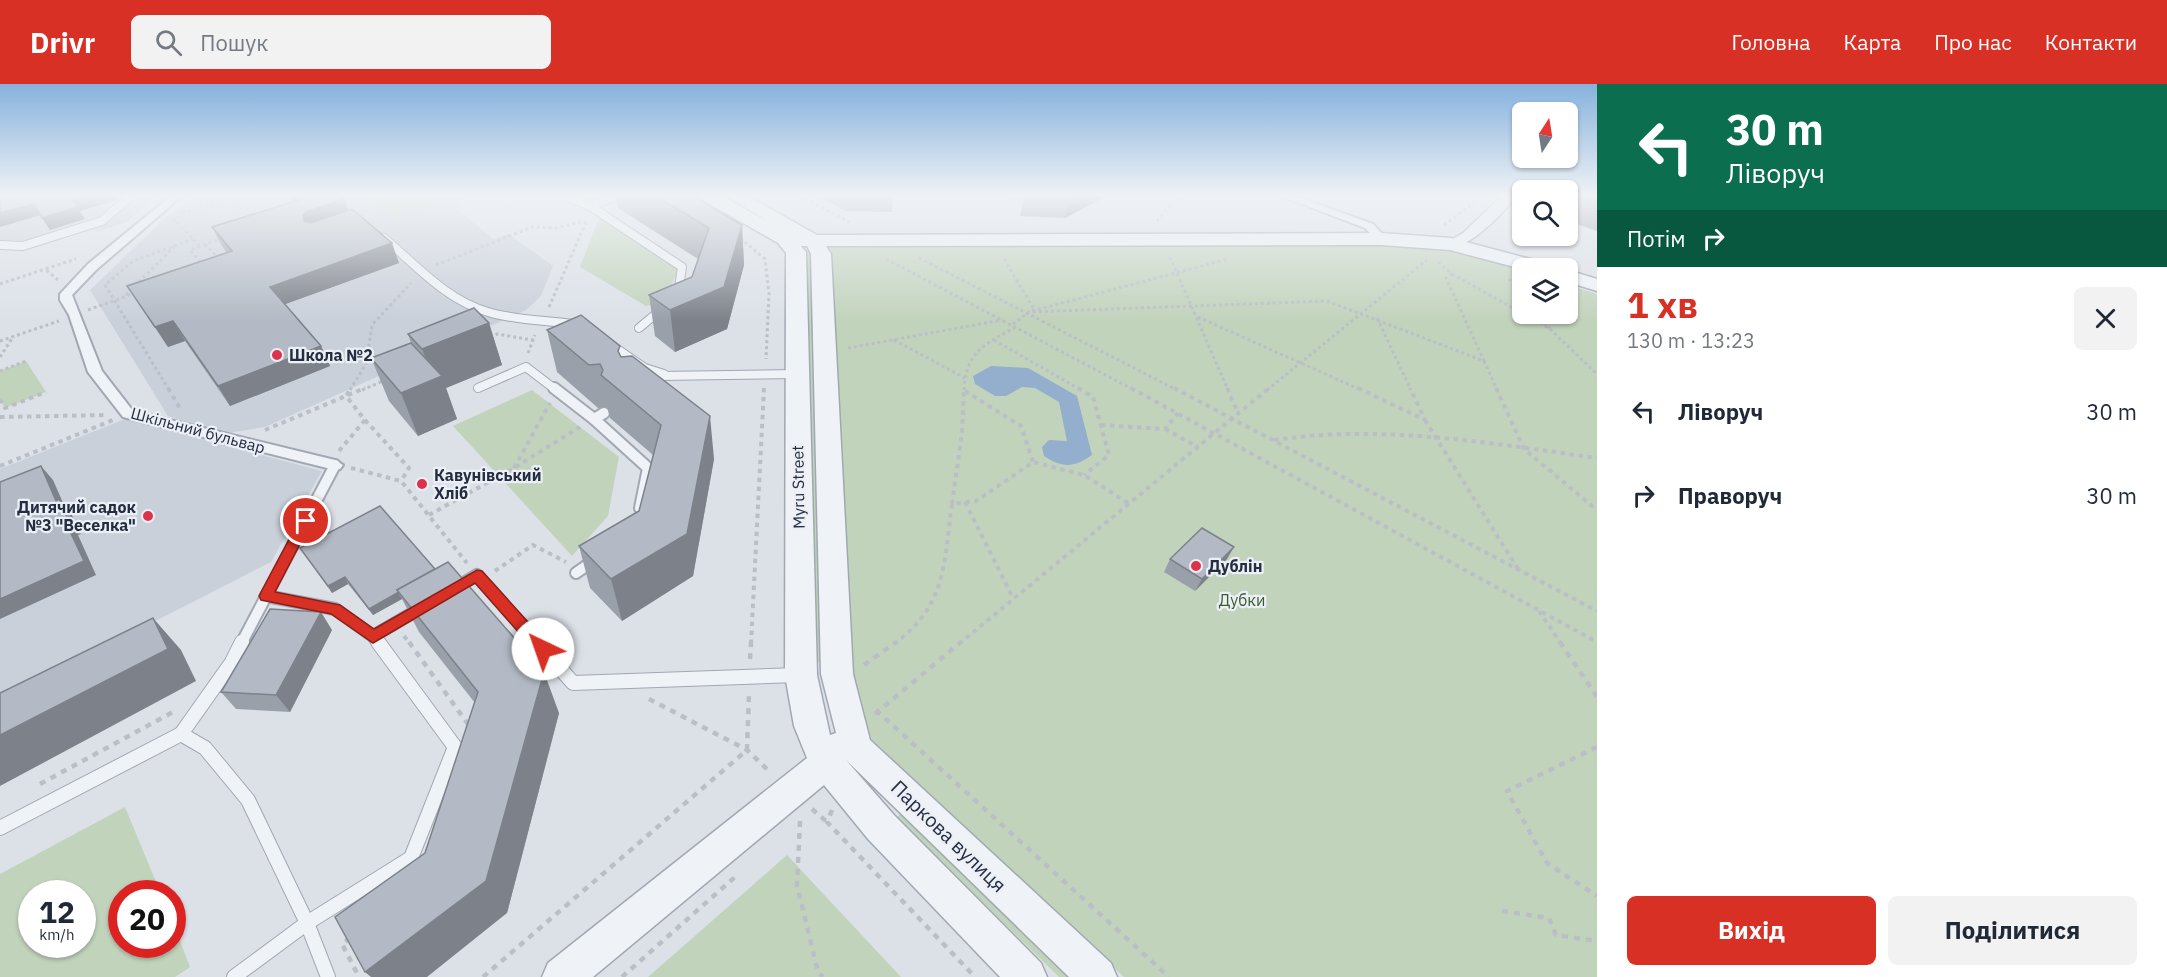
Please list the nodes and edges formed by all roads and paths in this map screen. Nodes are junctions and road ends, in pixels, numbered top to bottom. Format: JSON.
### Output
{"nodes":[{"id":1,"x":49,"y":238,"type":"edge"},
{"id":2,"x":134,"y":238,"type":"edge"},
{"id":3,"x":225,"y":238,"type":"edge"},
{"id":4,"x":383,"y":238,"type":"edge"},
{"id":5,"x":505,"y":238,"type":"edge"},
{"id":6,"x":579,"y":238,"type":"edge"},
{"id":7,"x":637,"y":238,"type":"edge"},
{"id":8,"x":740,"y":238,"type":"edge"},
{"id":9,"x":809,"y":238,"type":"edge"},
{"id":10,"x":1464,"y":238,"type":"edge"},
{"id":11,"x":193,"y":239,"type":"joint"},
{"id":12,"x":784,"y":239,"type":"joint"},
{"id":13,"x":1381,"y":239,"type":"joint"},
{"id":14,"x":813,"y":240,"type":"junction"},
{"id":15,"x":176,"y":244,"type":"junction"},
{"id":16,"x":206,"y":244,"type":"junction"},
{"id":17,"x":1451,"y":244,"type":"junction"},
{"id":18,"x":0,"y":245,"type":"edge"},
{"id":19,"x":200,"y":246,"type":"junction"},
{"id":20,"x":888,"y":251,"type":"junction"},
{"id":21,"x":1432,"y":255,"type":"dead end"},
{"id":22,"x":1171,"y":258,"type":"dead end"},
{"id":23,"x":1229,"y":258,"type":"dead end"},
{"id":24,"x":1004,"y":259,"type":"dead end"},
{"id":25,"x":1512,"y":260,"type":"edge"},
{"id":26,"x":1426,"y":261,"type":"dead end"},
{"id":27,"x":224,"y":264,"type":"edge"},
{"id":28,"x":45,"y":269,"type":"dead end"},
{"id":29,"x":207,"y":270,"type":"edge"},
{"id":30,"x":423,"y":270,"type":"junction"},
{"id":31,"x":1177,"y":273,"type":"junction"},
{"id":32,"x":1452,"y":274,"type":"junction"},
{"id":33,"x":1578,"y":279,"type":"edge"},
{"id":34,"x":0,"y":284,"type":"edge"},
{"id":35,"x":1597,"y":285,"type":"edge"},
{"id":36,"x":146,"y":290,"type":"edge"},
{"id":37,"x":125,"y":296,"type":"junction"},
{"id":38,"x":114,"y":300,"type":"junction"},
{"id":39,"x":1192,"y":307,"type":"junction"},
{"id":40,"x":1512,"y":307,"type":"edge"},
{"id":41,"x":1035,"y":310,"type":"junction"},
{"id":42,"x":1029,"y":312,"type":"junction"},
{"id":43,"x":1362,"y":313,"type":"junction"},
{"id":44,"x":75,"y":315,"type":"junction"},
{"id":45,"x":1198,"y":317,"type":"junction"},
{"id":46,"x":544,"y":318,"type":"junction"},
{"id":47,"x":1377,"y":318,"type":"junction"},
{"id":48,"x":1002,"y":320,"type":"junction"},
{"id":49,"x":1542,"y":324,"type":"edge"},
{"id":50,"x":1546,"y":324,"type":"edge"},
{"id":51,"x":1014,"y":325,"type":"junction"},
{"id":52,"x":639,"y":328,"type":"dead end"},
{"id":53,"x":1550,"y":329,"type":"junction"},
{"id":54,"x":591,"y":331,"type":"edge"},
{"id":55,"x":14,"y":337,"type":"junction"},
{"id":56,"x":600,"y":337,"type":"edge"},
{"id":57,"x":486,"y":338,"type":"edge"},
{"id":58,"x":533,"y":340,"type":"junction"},
{"id":59,"x":893,"y":340,"type":"junction"},
{"id":60,"x":994,"y":340,"type":"junction"},
{"id":61,"x":0,"y":341,"type":"edge"},
{"id":62,"x":766,"y":349,"type":"junction"},
{"id":63,"x":825,"y":349,"type":"junction"},
{"id":64,"x":0,"y":357,"type":"edge"},
{"id":65,"x":527,"y":358,"type":"dead end"},
{"id":66,"x":26,"y":361,"type":"dead end"},
{"id":67,"x":1484,"y":361,"type":"junction"},
{"id":68,"x":797,"y":362,"type":"junction"},
{"id":69,"x":1302,"y":362,"type":"junction"},
{"id":70,"x":0,"y":371,"type":"edge"},
{"id":71,"x":664,"y":374,"type":"junction"},
{"id":72,"x":765,"y":374,"type":"junction"},
{"id":73,"x":1597,"y":374,"type":"edge"},
{"id":74,"x":389,"y":378,"type":"edge"},
{"id":75,"x":965,"y":378,"type":"junction"},
{"id":76,"x":648,"y":383,"type":"edge"},
{"id":77,"x":478,"y":388,"type":"dead end"},
{"id":78,"x":557,"y":391,"type":"junction"},
{"id":79,"x":964,"y":391,"type":"junction"},
{"id":80,"x":46,"y":392,"type":"dead end"},
{"id":81,"x":346,"y":396,"type":"junction"},
{"id":82,"x":0,"y":399,"type":"edge"},
{"id":83,"x":604,"y":413,"type":"edge"},
{"id":84,"x":1178,"y":413,"type":"junction"},
{"id":85,"x":1238,"y":413,"type":"junction"},
{"id":86,"x":128,"y":414,"type":"junction"},
{"id":87,"x":0,"y":417,"type":"edge"},
{"id":88,"x":1232,"y":418,"type":"junction"},
{"id":89,"x":594,"y":419,"type":"junction"},
{"id":90,"x":365,"y":420,"type":"junction"},
{"id":91,"x":1425,"y":420,"type":"junction"},
{"id":92,"x":1101,"y":425,"type":"junction"},
{"id":93,"x":187,"y":428,"type":"junction"},
{"id":94,"x":1165,"y":429,"type":"junction"},
{"id":95,"x":1215,"y":433,"type":"junction"},
{"id":96,"x":1434,"y":437,"type":"junction"},
{"id":97,"x":1274,"y":440,"type":"junction"},
{"id":98,"x":240,"y":441,"type":"junction"},
{"id":99,"x":1198,"y":447,"type":"junction"},
{"id":100,"x":1524,"y":449,"type":"junction"},
{"id":101,"x":1597,"y":458,"type":"edge"},
{"id":102,"x":1033,"y":462,"type":"junction"},
{"id":103,"x":332,"y":464,"type":"junction"},
{"id":104,"x":0,"y":466,"type":"edge"},
{"id":105,"x":514,"y":468,"type":"junction"},
{"id":106,"x":1084,"y":475,"type":"junction"},
{"id":107,"x":401,"y":480,"type":"junction"},
{"id":108,"x":965,"y":502,"type":"junction"},
{"id":109,"x":1128,"y":503,"type":"junction"},
{"id":110,"x":952,"y":504,"type":"junction"},
{"id":111,"x":1597,"y":510,"type":"edge"},
{"id":112,"x":429,"y":515,"type":"junction"},
{"id":113,"x":638,"y":521,"type":"edge"},
{"id":114,"x":609,"y":551,"type":"edge"},
{"id":115,"x":510,"y":561,"type":"dead end"},
{"id":116,"x":1519,"y":570,"type":"junction"},
{"id":117,"x":579,"y":571,"type":"joint"},
{"id":118,"x":477,"y":575,"type":"junction"},
{"id":119,"x":266,"y":596,"type":"junction"},
{"id":120,"x":1013,"y":598,"type":"junction"},
{"id":121,"x":1538,"y":610,"type":"junction"},
{"id":122,"x":1597,"y":611,"type":"edge"},
{"id":123,"x":373,"y":636,"type":"junction"},
{"id":124,"x":1597,"y":642,"type":"edge"},
{"id":125,"x":849,"y":671,"type":"junction"},
{"id":126,"x":801,"y":675,"type":"junction"},
{"id":127,"x":749,"y":677,"type":"junction"},
{"id":128,"x":640,"y":694,"type":"dead end"},
{"id":129,"x":1596,"y":695,"type":"edge"},
{"id":130,"x":175,"y":711,"type":"dead end"},
{"id":131,"x":867,"y":715,"type":"junction"},
{"id":132,"x":181,"y":734,"type":"junction"},
{"id":133,"x":1597,"y":747,"type":"edge"},
{"id":134,"x":747,"y":750,"type":"junction"},
{"id":135,"x":826,"y":763,"type":"junction"},
{"id":136,"x":31,"y":788,"type":"dead end"},
{"id":137,"x":801,"y":807,"type":"junction"},
{"id":138,"x":827,"y":822,"type":"dead end"},
{"id":139,"x":0,"y":828,"type":"edge"},
{"id":140,"x":791,"y":828,"type":"dead end"},
{"id":141,"x":738,"y":875,"type":"dead end"},
{"id":142,"x":1597,"y":896,"type":"edge"},
{"id":143,"x":1502,"y":911,"type":"dead end"},
{"id":144,"x":307,"y":923,"type":"junction"},
{"id":145,"x":1597,"y":941,"type":"edge"},
{"id":146,"x":818,"y":974,"type":"edge"},
{"id":147,"x":234,"y":977,"type":"edge"},
{"id":148,"x":328,"y":977,"type":"edge"},
{"id":149,"x":483,"y":977,"type":"edge"},
{"id":150,"x":562,"y":977,"type":"edge"},
{"id":151,"x":622,"y":977,"type":"edge"},
{"id":152,"x":823,"y":977,"type":"edge"},
{"id":153,"x":1027,"y":977,"type":"edge"},
{"id":154,"x":1097,"y":977,"type":"edge"},
{"id":155,"x":1169,"y":977,"type":"edge"}],
"edges":[{"from":1,"to":18,"type":"lane"},
{"from":2,"to":44,"type":"street","name":"Шкільний бульвар"},
{"from":3,"to":16,"type":"path"},
{"from":4,"to":30,"type":"lane"},
{"from":5,"to":30,"type":"path"},
{"from":6,"to":46,"type":"path"},
{"from":7,"to":52,"type":"lane"},
{"from":8,"to":62,"type":"path"},
{"from":9,"to":14,"type":"street"},
{"from":10,"to":17,"type":"street"},
{"from":11,"to":15,"type":"path"},
{"from":11,"to":19,"type":"path"},
{"from":12,"to":14,"type":"street"},
{"from":12,"to":68,"type":"street","name":"Myru Street"},
{"from":13,"to":17,"type":"street"},
{"from":13,"to":20,"type":"street"},
{"from":14,"to":20,"type":"street"},
{"from":14,"to":63,"type":"street","name":"Myru Street"},
{"from":15,"to":37,"type":"path"},
{"from":15,"to":38,"type":"path"},
{"from":16,"to":19,"type":"path"},
{"from":16,"to":27,"type":"path"},
{"from":17,"to":25,"type":"street"},
{"from":19,"to":29,"type":"path"},
{"from":20,"to":42,"type":"path"},
{"from":20,"to":48,"type":"path"},
{"from":21,"to":32,"type":"path"},
{"from":22,"to":31,"type":"path"},
{"from":23,"to":31,"type":"path"},
{"from":24,"to":41,"type":"path"},
{"from":26,"to":43,"type":"path"},
{"from":28,"to":34,"type":"path"},
{"from":30,"to":46,"type":"lane"},
{"from":30,"to":81,"type":"path"},
{"from":31,"to":39,"type":"path"},
{"from":31,"to":41,"type":"path"},
{"from":32,"to":40,"type":"path"},
{"from":32,"to":67,"type":"path"},
{"from":33,"to":35,"type":"street"},
{"from":36,"to":37,"type":"path"},
{"from":37,"to":38,"type":"path"},
{"from":38,"to":44,"type":"path"},
{"from":38,"to":93,"type":"path"},
{"from":39,"to":42,"type":"path"},
{"from":39,"to":43,"type":"path"},
{"from":39,"to":45,"type":"path"},
{"from":41,"to":42,"type":"path"},
{"from":42,"to":51,"type":"path"},
{"from":42,"to":88,"type":"path"},
{"from":43,"to":47,"type":"path"},
{"from":43,"to":69,"type":"path"},
{"from":44,"to":55,"type":"path"},
{"from":44,"to":86,"type":"street","name":"Шкільний бульвар"},
{"from":45,"to":69,"type":"path"},
{"from":45,"to":85,"type":"path"},
{"from":46,"to":54,"type":"lane"},
{"from":46,"to":58,"type":"path"},
{"from":47,"to":67,"type":"path"},
{"from":47,"to":91,"type":"path"},
{"from":48,"to":51,"type":"path"},
{"from":48,"to":59,"type":"path"},
{"from":49,"to":53,"type":"path"},
{"from":50,"to":53,"type":"path"},
{"from":51,"to":60,"type":"path"},
{"from":51,"to":84,"type":"path"},
{"from":53,"to":73,"type":"path"},
{"from":55,"to":61,"type":"path"},
{"from":55,"to":64,"type":"path"},
{"from":56,"to":71,"type":"lane"},
{"from":57,"to":58,"type":"path"},
{"from":58,"to":65,"type":"path"},
{"from":59,"to":63,"type":"path"},
{"from":59,"to":75,"type":"path"},
{"from":60,"to":75,"type":"path"},
{"from":60,"to":92,"type":"path"},
{"from":62,"to":68,"type":"path"},
{"from":62,"to":72,"type":"path"},
{"from":63,"to":125,"type":"street","name":"Myru Street"},
{"from":66,"to":70,"type":"path"},
{"from":67,"to":100,"type":"path"},
{"from":68,"to":72,"type":"lane"},
{"from":68,"to":126,"type":"street","name":"Myru Street"},
{"from":69,"to":85,"type":"path"},
{"from":69,"to":91,"type":"path"},
{"from":71,"to":72,"type":"lane"},
{"from":71,"to":76,"type":"lane"},
{"from":72,"to":127,"type":"path"},
{"from":74,"to":81,"type":"path"},
{"from":75,"to":79,"type":"path"},
{"from":77,"to":78,"type":"lane"},
{"from":78,"to":89,"type":"lane"},
{"from":78,"to":105,"type":"path"},
{"from":79,"to":102,"type":"path"},
{"from":79,"to":110,"type":"path"},
{"from":80,"to":82,"type":"path"},
{"from":81,"to":90,"type":"path"},
{"from":81,"to":98,"type":"path"},
{"from":83,"to":89,"type":"lane"},
{"from":84,"to":94,"type":"path"},
{"from":84,"to":95,"type":"path"},
{"from":85,"to":88,"type":"path"},
{"from":86,"to":87,"type":"path"},
{"from":86,"to":93,"type":"street","name":"Шкільний бульвар"},
{"from":86,"to":104,"type":"path"},
{"from":88,"to":95,"type":"path"},
{"from":88,"to":97,"type":"path"},
{"from":89,"to":105,"type":"path"},
{"from":89,"to":113,"type":"lane"},
{"from":90,"to":103,"type":"path"},
{"from":90,"to":107,"type":"path"},
{"from":91,"to":96,"type":"path"},
{"from":92,"to":94,"type":"path"},
{"from":92,"to":106,"type":"path"},
{"from":93,"to":98,"type":"street","name":"Шкільний бульвар"},
{"from":94,"to":99,"type":"path"},
{"from":95,"to":99,"type":"path"},
{"from":95,"to":121,"type":"path"},
{"from":96,"to":97,"type":"path"},
{"from":96,"to":100,"type":"path"},
{"from":96,"to":116,"type":"path"},
{"from":97,"to":116,"type":"path"},
{"from":98,"to":103,"type":"street","name":"Шкільний бульвар"},
{"from":99,"to":109,"type":"path"},
{"from":100,"to":101,"type":"path"},
{"from":100,"to":111,"type":"path"},
{"from":102,"to":106,"type":"path"},
{"from":102,"to":108,"type":"path"},
{"from":103,"to":107,"type":"path"},
{"from":103,"to":119,"type":"lane"},
{"from":105,"to":112,"type":"path"},
{"from":106,"to":109,"type":"path"},
{"from":107,"to":112,"type":"path"},
{"from":108,"to":110,"type":"path"},
{"from":108,"to":120,"type":"path"},
{"from":109,"to":120,"type":"path"},
{"from":110,"to":125,"type":"path"},
{"from":112,"to":118,"type":"path"},
{"from":114,"to":117,"type":"lane"},
{"from":115,"to":117,"type":"path"},
{"from":116,"to":122,"type":"path"},
{"from":118,"to":123,"type":"lane"},
{"from":118,"to":127,"type":"lane"},
{"from":119,"to":123,"type":"lane"},
{"from":119,"to":132,"type":"lane"},
{"from":120,"to":131,"type":"path"},
{"from":121,"to":124,"type":"path"},
{"from":121,"to":129,"type":"path"},
{"from":123,"to":144,"type":"lane"},
{"from":125,"to":131,"type":"street","name":"Паркова вулиця"},
{"from":126,"to":127,"type":"lane"},
{"from":126,"to":135,"type":"street","name":"Myru Street"},
{"from":127,"to":134,"type":"path"},
{"from":128,"to":134,"type":"path"},
{"from":130,"to":136,"type":"path"},
{"from":131,"to":135,"type":"street"},
{"from":131,"to":154,"type":"street","name":"Паркова вулиця"},
{"from":131,"to":155,"type":"path"},
{"from":132,"to":139,"type":"lane"},
{"from":132,"to":144,"type":"lane"},
{"from":133,"to":142,"type":"path"},
{"from":134,"to":137,"type":"path"},
{"from":134,"to":149,"type":"path"},
{"from":135,"to":137,"type":"street"},
{"from":135,"to":153,"type":"street"},
{"from":137,"to":138,"type":"path"},
{"from":137,"to":140,"type":"path"},
{"from":137,"to":146,"type":"path"},
{"from":137,"to":150,"type":"street"},
{"from":141,"to":151,"type":"path"},
{"from":143,"to":145,"type":"path"},
{"from":144,"to":147,"type":"lane"},
{"from":144,"to":148,"type":"lane"},
{"from":146,"to":152,"type":"path"}]}
